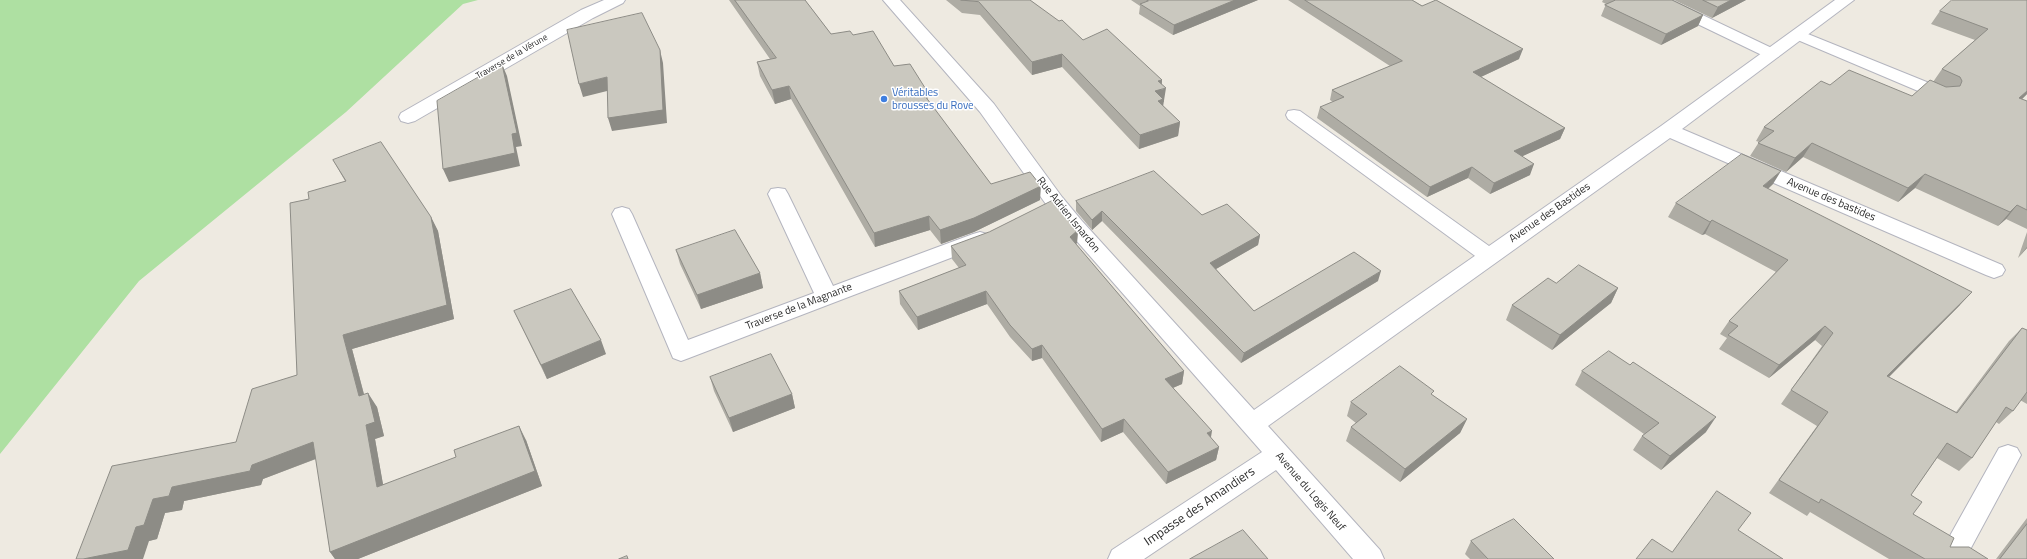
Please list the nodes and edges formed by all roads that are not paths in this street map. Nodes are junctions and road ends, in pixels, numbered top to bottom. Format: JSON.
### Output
{"nodes":[{"id":1,"x":617,"y":0,"type":"edge"},
{"id":2,"x":892,"y":0,"type":"edge"},
{"id":3,"x":1659,"y":0,"type":"edge"},
{"id":4,"x":1846,"y":0,"type":"edge"},
{"id":5,"x":1798,"y":35,"type":"junction"},
{"id":6,"x":1772,"y":54,"type":"junction"},
{"id":7,"x":1943,"y":95,"type":"edge"},
{"id":8,"x":1294,"y":115,"type":"dead end"},
{"id":9,"x":408,"y":117,"type":"dead end"},
{"id":10,"x":1668,"y":130,"type":"junction"},
{"id":11,"x":778,"y":194,"type":"dead end"},
{"id":12,"x":1055,"y":202,"type":"junction"},
{"id":13,"x":1035,"y":212,"type":"edge"},
{"id":14,"x":622,"y":214,"type":"dead end"},
{"id":15,"x":995,"y":231,"type":"edge"},
{"id":16,"x":1489,"y":256,"type":"junction"},
{"id":17,"x":1994,"y":270,"type":"dead end"},
{"id":18,"x":827,"y":297,"type":"junction"},
{"id":19,"x":1252,"y":424,"type":"junction"},
{"id":20,"x":1278,"y":455,"type":"junction"},
{"id":21,"x":2008,"y":455,"type":"dead end"},
{"id":22,"x":1122,"y":559,"type":"edge"},
{"id":23,"x":1370,"y":559,"type":"edge"},
{"id":24,"x":1950,"y":559,"type":"edge"}],
"edges":[{"from":1,"to":9,"type":"street","name":"Traverse de la Vérune"},
{"from":2,"to":12,"type":"street","name":"Rue Adrien Isnardon"},
{"from":3,"to":6,"type":"lane"},
{"from":4,"to":5,"type":"street","name":"Avenue des Bastides"},
{"from":5,"to":6,"type":"street","name":"Avenue des Bastides"},
{"from":5,"to":7,"type":"lane"},
{"from":6,"to":10,"type":"street","name":"Avenue des Bastides"},
{"from":8,"to":16,"type":"lane"},
{"from":10,"to":16,"type":"street","name":"Avenue des Bastides"},
{"from":10,"to":17,"type":"street","name":"Avenue des bastides"},
{"from":11,"to":18,"type":"street","name":"Traverse de la Magnante"},
{"from":12,"to":13,"type":"street"},
{"from":12,"to":19,"type":"street","name":"Rue Adrien Isnardon"},
{"from":14,"to":18,"type":"street","name":"Traverse de la Magnante"},
{"from":15,"to":18,"type":"street","name":"Traverse de la Magnante"},
{"from":16,"to":19,"type":"street","name":"Avenue des Bastides"},
{"from":19,"to":20,"type":"street","name":"Avenue du Logis Neuf"},
{"from":20,"to":22,"type":"street","name":"Impasse des Amandiers"},
{"from":20,"to":23,"type":"street","name":"Avenue du Logis Neuf"},
{"from":21,"to":24,"type":"street"}]}
